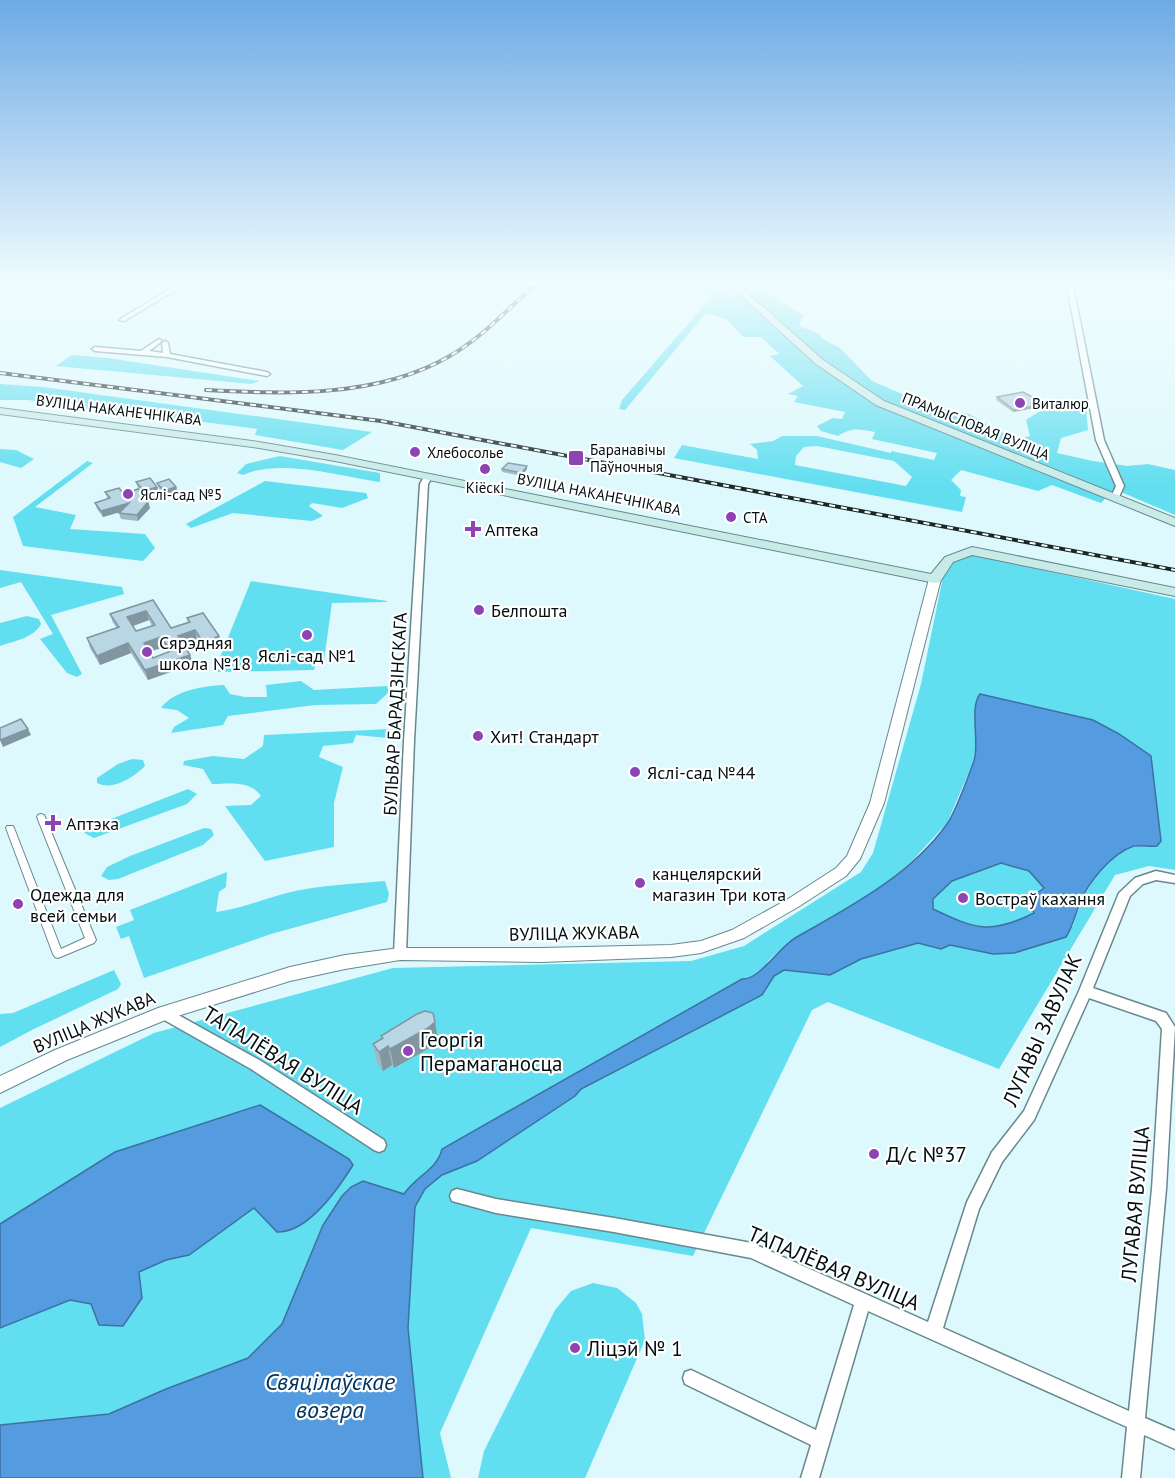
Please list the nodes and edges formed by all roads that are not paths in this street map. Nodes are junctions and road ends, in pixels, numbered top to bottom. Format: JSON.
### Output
{"nodes":[{"id":1,"x":110,"y":350,"type":"edge"},
{"id":2,"x":146,"y":350,"type":"edge"},
{"id":3,"x":165,"y":350,"type":"edge"},
{"id":4,"x":806,"y":350,"type":"edge"},
{"id":5,"x":1082,"y":350,"type":"edge"},
{"id":6,"x":142,"y":352,"type":"junction"},
{"id":7,"x":167,"y":354,"type":"junction"},
{"id":8,"x":267,"y":374,"type":"dead end"},
{"id":9,"x":0,"y":411,"type":"edge"},
{"id":10,"x":428,"y":477,"type":"junction"},
{"id":11,"x":1115,"y":497,"type":"junction"},
{"id":12,"x":1175,"y":522,"type":"edge"},
{"id":13,"x":935,"y":579,"type":"junction"},
{"id":14,"x":1175,"y":592,"type":"edge"},
{"id":15,"x":41,"y":817,"type":"dead end"},
{"id":16,"x":10,"y":828,"type":"dead end"},
{"id":17,"x":1175,"y":879,"type":"edge"},
{"id":18,"x":400,"y":954,"type":"junction"},
{"id":19,"x":1085,"y":991,"type":"junction"},
{"id":20,"x":164,"y":1012,"type":"junction"},
{"id":21,"x":0,"y":1085,"type":"edge"},
{"id":22,"x":379,"y":1145,"type":"dead end"},
{"id":23,"x":457,"y":1196,"type":"dead end"},
{"id":24,"x":863,"y":1302,"type":"junction"},
{"id":25,"x":933,"y":1333,"type":"junction"},
{"id":26,"x":691,"y":1378,"type":"dead end"},
{"id":27,"x":1136,"y":1423,"type":"junction"},
{"id":28,"x":1175,"y":1440,"type":"edge"},
{"id":29,"x":821,"y":1441,"type":"junction"},
{"id":30,"x":810,"y":1478,"type":"edge"},
{"id":31,"x":1131,"y":1478,"type":"edge"}],
"edges":[{"from":1,"to":6,"type":"street"},
{"from":2,"to":6,"type":"street"},
{"from":3,"to":7,"type":"street"},
{"from":4,"to":11,"type":"main road","name":"ПРАМЫСЛОВАЯ ВУЛІЦА"},
{"from":5,"to":11,"type":"street"},
{"from":6,"to":7,"type":"street"},
{"from":7,"to":8,"type":"street"},
{"from":9,"to":10,"type":"main road","name":"ВУЛІЦА НАКАНЕЧНІКАВА"},
{"from":10,"to":13,"type":"main road","name":"ВУЛІЦА НАКАНЕЧНІКАВА"},
{"from":10,"to":18,"type":"street","name":"БУЛЬВАР БАРАДЗІНСКАГА"},
{"from":11,"to":12,"type":"main road","name":"ПРАМЫСЛОВАЯ ВУЛІЦА"},
{"from":13,"to":14,"type":"main road"},
{"from":13,"to":18,"type":"street","name":"ВУЛІЦА ЖУКАВА"},
{"from":15,"to":16,"type":"street"},
{"from":17,"to":19,"type":"street","name":"ЛУГАВЫ ЗАВУЛАК"},
{"from":18,"to":20,"type":"street","name":"ВУЛІЦА ЖУКАВА"},
{"from":19,"to":25,"type":"street","name":"ЛУГАВЫ ЗАВУЛАК"},
{"from":19,"to":27,"type":"street","name":"ЛУГАВАЯ ВУЛІЦА"},
{"from":20,"to":21,"type":"street","name":"ВУЛІЦА ЖУКАВА"},
{"from":20,"to":22,"type":"street","name":"ТАПАЛЁВАЯ ВУЛІЦА"},
{"from":23,"to":24,"type":"street","name":"ТАПАЛЁВАЯ ВУЛІЦА"},
{"from":24,"to":25,"type":"street","name":"ТАПАЛЁВАЯ ВУЛІЦА"},
{"from":24,"to":29,"type":"street"},
{"from":25,"to":27,"type":"street","name":"ТАПАЛЁВАЯ ВУЛІЦА"},
{"from":26,"to":29,"type":"street"},
{"from":27,"to":28,"type":"street","name":"ТАПАЛЁВАЯ ВУЛІЦА"},
{"from":27,"to":31,"type":"street","name":"ЛУГАВАЯ ВУЛІЦА"},
{"from":29,"to":30,"type":"street"}]}
